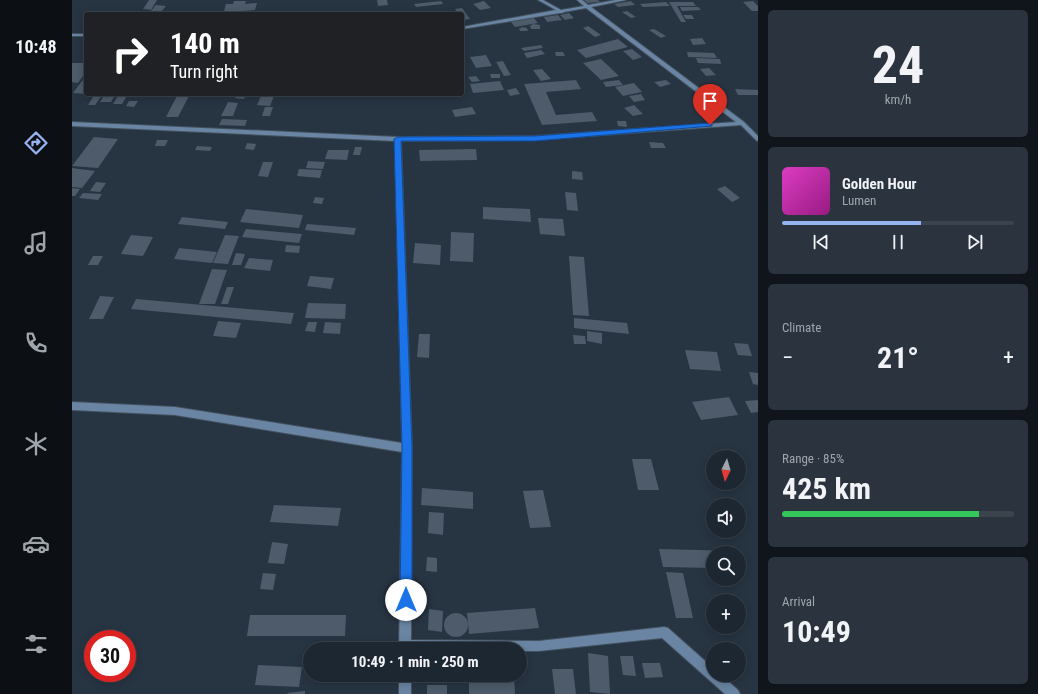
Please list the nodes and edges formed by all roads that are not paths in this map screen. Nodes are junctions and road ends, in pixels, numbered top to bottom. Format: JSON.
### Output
{"nodes":[{"id":1,"x":540,"y":0,"type":"edge"},
{"id":2,"x":579,"y":0,"type":"edge"},
{"id":3,"x":624,"y":0,"type":"edge"},
{"id":4,"x":587,"y":7,"type":"junction"},
{"id":5,"x":562,"y":12,"type":"junction"},
{"id":6,"x":464,"y":28,"type":"edge"},
{"id":7,"x":72,"y":35,"type":"edge"},
{"id":8,"x":84,"y":35,"type":"edge"},
{"id":9,"x":742,"y":122,"type":"junction"},
{"id":10,"x":72,"y":124,"type":"edge"},
{"id":11,"x":398,"y":139,"type":"junction"},
{"id":12,"x":758,"y":139,"type":"edge"},
{"id":13,"x":72,"y":406,"type":"edge"},
{"id":14,"x":407,"y":448,"type":"junction"},
{"id":15,"x":405,"y":642,"type":"edge"},
{"id":16,"x":527,"y":646,"type":"edge"},
{"id":17,"x":405,"y":682,"type":"edge"},
{"id":18,"x":405,"y":694,"type":"edge"},
{"id":19,"x":734,"y":694,"type":"edge"}],
"edges":[{"from":1,"to":5,"type":"street"},
{"from":2,"to":4,"type":"street"},
{"from":3,"to":4,"type":"street"},
{"from":4,"to":5,"type":"street"},
{"from":4,"to":9,"type":"street"},
{"from":5,"to":6,"type":"street"},
{"from":7,"to":8,"type":"street"},
{"from":9,"to":11,"type":"street"},
{"from":9,"to":12,"type":"street"},
{"from":10,"to":11,"type":"street"},
{"from":11,"to":14,"type":"street"},
{"from":13,"to":14,"type":"street"},
{"from":14,"to":15,"type":"street"},
{"from":16,"to":19,"type":"street"},
{"from":17,"to":18,"type":"street"}]}
